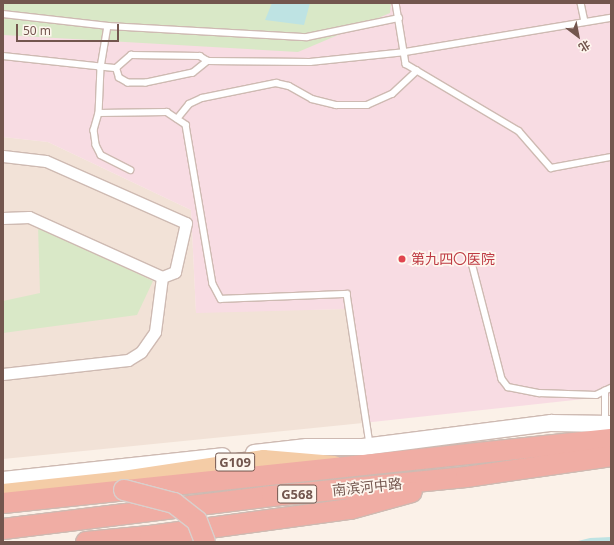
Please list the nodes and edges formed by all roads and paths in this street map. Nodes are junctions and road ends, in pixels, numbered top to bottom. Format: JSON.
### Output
{"nodes":[{"id":1,"x":396,"y":3,"type":"edge"},
{"id":2,"x":581,"y":3,"type":"edge"},
{"id":3,"x":3,"y":14,"type":"edge"},
{"id":4,"x":399,"y":18,"type":"junction"},
{"id":5,"x":611,"y":18,"type":"edge"},
{"id":6,"x":585,"y":22,"type":"junction"},
{"id":7,"x":108,"y":26,"type":"junction"},
{"id":8,"x":404,"y":52,"type":"junction"},
{"id":9,"x":3,"y":56,"type":"edge"},
{"id":10,"x":208,"y":62,"type":"junction"},
{"id":11,"x":101,"y":68,"type":"junction"},
{"id":12,"x":116,"y":68,"type":"junction"},
{"id":13,"x":417,"y":71,"type":"junction"},
{"id":14,"x":99,"y":112,"type":"junction"},
{"id":15,"x":177,"y":118,"type":"junction"},
{"id":16,"x":3,"y":156,"type":"edge"},
{"id":17,"x":611,"y":157,"type":"edge"},
{"id":18,"x":130,"y":170,"type":"dead end"},
{"id":19,"x":3,"y":218,"type":"edge"},
{"id":20,"x":472,"y":263,"type":"dead end"},
{"id":21,"x":162,"y":277,"type":"junction"},
{"id":22,"x":3,"y":374,"type":"edge"},
{"id":23,"x":608,"y":389,"type":"edge"},
{"id":24,"x":609,"y":429,"type":"edge"},
{"id":25,"x":370,"y":446,"type":"junction"},
{"id":26,"x":611,"y":456,"type":"edge"},
{"id":27,"x":466,"y":477,"type":"junction"},
{"id":28,"x":3,"y":480,"type":"edge"},
{"id":29,"x":123,"y":485,"type":"junction"},
{"id":30,"x":3,"y":492,"type":"edge"},
{"id":31,"x":3,"y":503,"type":"edge"},
{"id":32,"x":3,"y":529,"type":"edge"},
{"id":33,"x":86,"y":542,"type":"edge"},
{"id":34,"x":205,"y":542,"type":"edge"}],
"edges":[{"from":1,"to":4,"type":"lane"},
{"from":2,"to":6,"type":"lane"},
{"from":3,"to":7,"type":"lane"},
{"from":4,"to":7,"type":"lane"},
{"from":4,"to":8,"type":"lane"},
{"from":5,"to":6,"type":"lane"},
{"from":6,"to":8,"type":"lane"},
{"from":7,"to":11,"type":"lane"},
{"from":8,"to":10,"type":"lane"},
{"from":8,"to":13,"type":"lane"},
{"from":9,"to":11,"type":"lane"},
{"from":10,"to":12,"type":"lane"},
{"from":10,"to":12,"type":"lane"},
{"from":11,"to":12,"type":"lane"},
{"from":11,"to":14,"type":"lane"},
{"from":13,"to":15,"type":"lane"},
{"from":13,"to":17,"type":"lane"},
{"from":14,"to":15,"type":"lane"},
{"from":14,"to":18,"type":"lane"},
{"from":15,"to":25,"type":"lane"},
{"from":16,"to":21,"type":"street"},
{"from":19,"to":21,"type":"street"},
{"from":20,"to":23,"type":"lane"},
{"from":21,"to":22,"type":"street"},
{"from":23,"to":24,"type":"lane"},
{"from":24,"to":25,"type":"street"},
{"from":24,"to":29,"type":"highway","name":"南滨河中路","number":"G568"},
{"from":25,"to":28,"type":"street"},
{"from":26,"to":27,"type":"highway","name":"南滨河中路","number":"G568"},
{"from":27,"to":32,"type":"highway","name":"南滨河中路","number":"G568"},
{"from":27,"to":33,"type":"highway"},
{"from":29,"to":30,"type":"main road"},
{"from":29,"to":31,"type":"highway","name":"南滨河中路","number":"G568"},
{"from":29,"to":34,"type":"highway","bridge":true}]}
